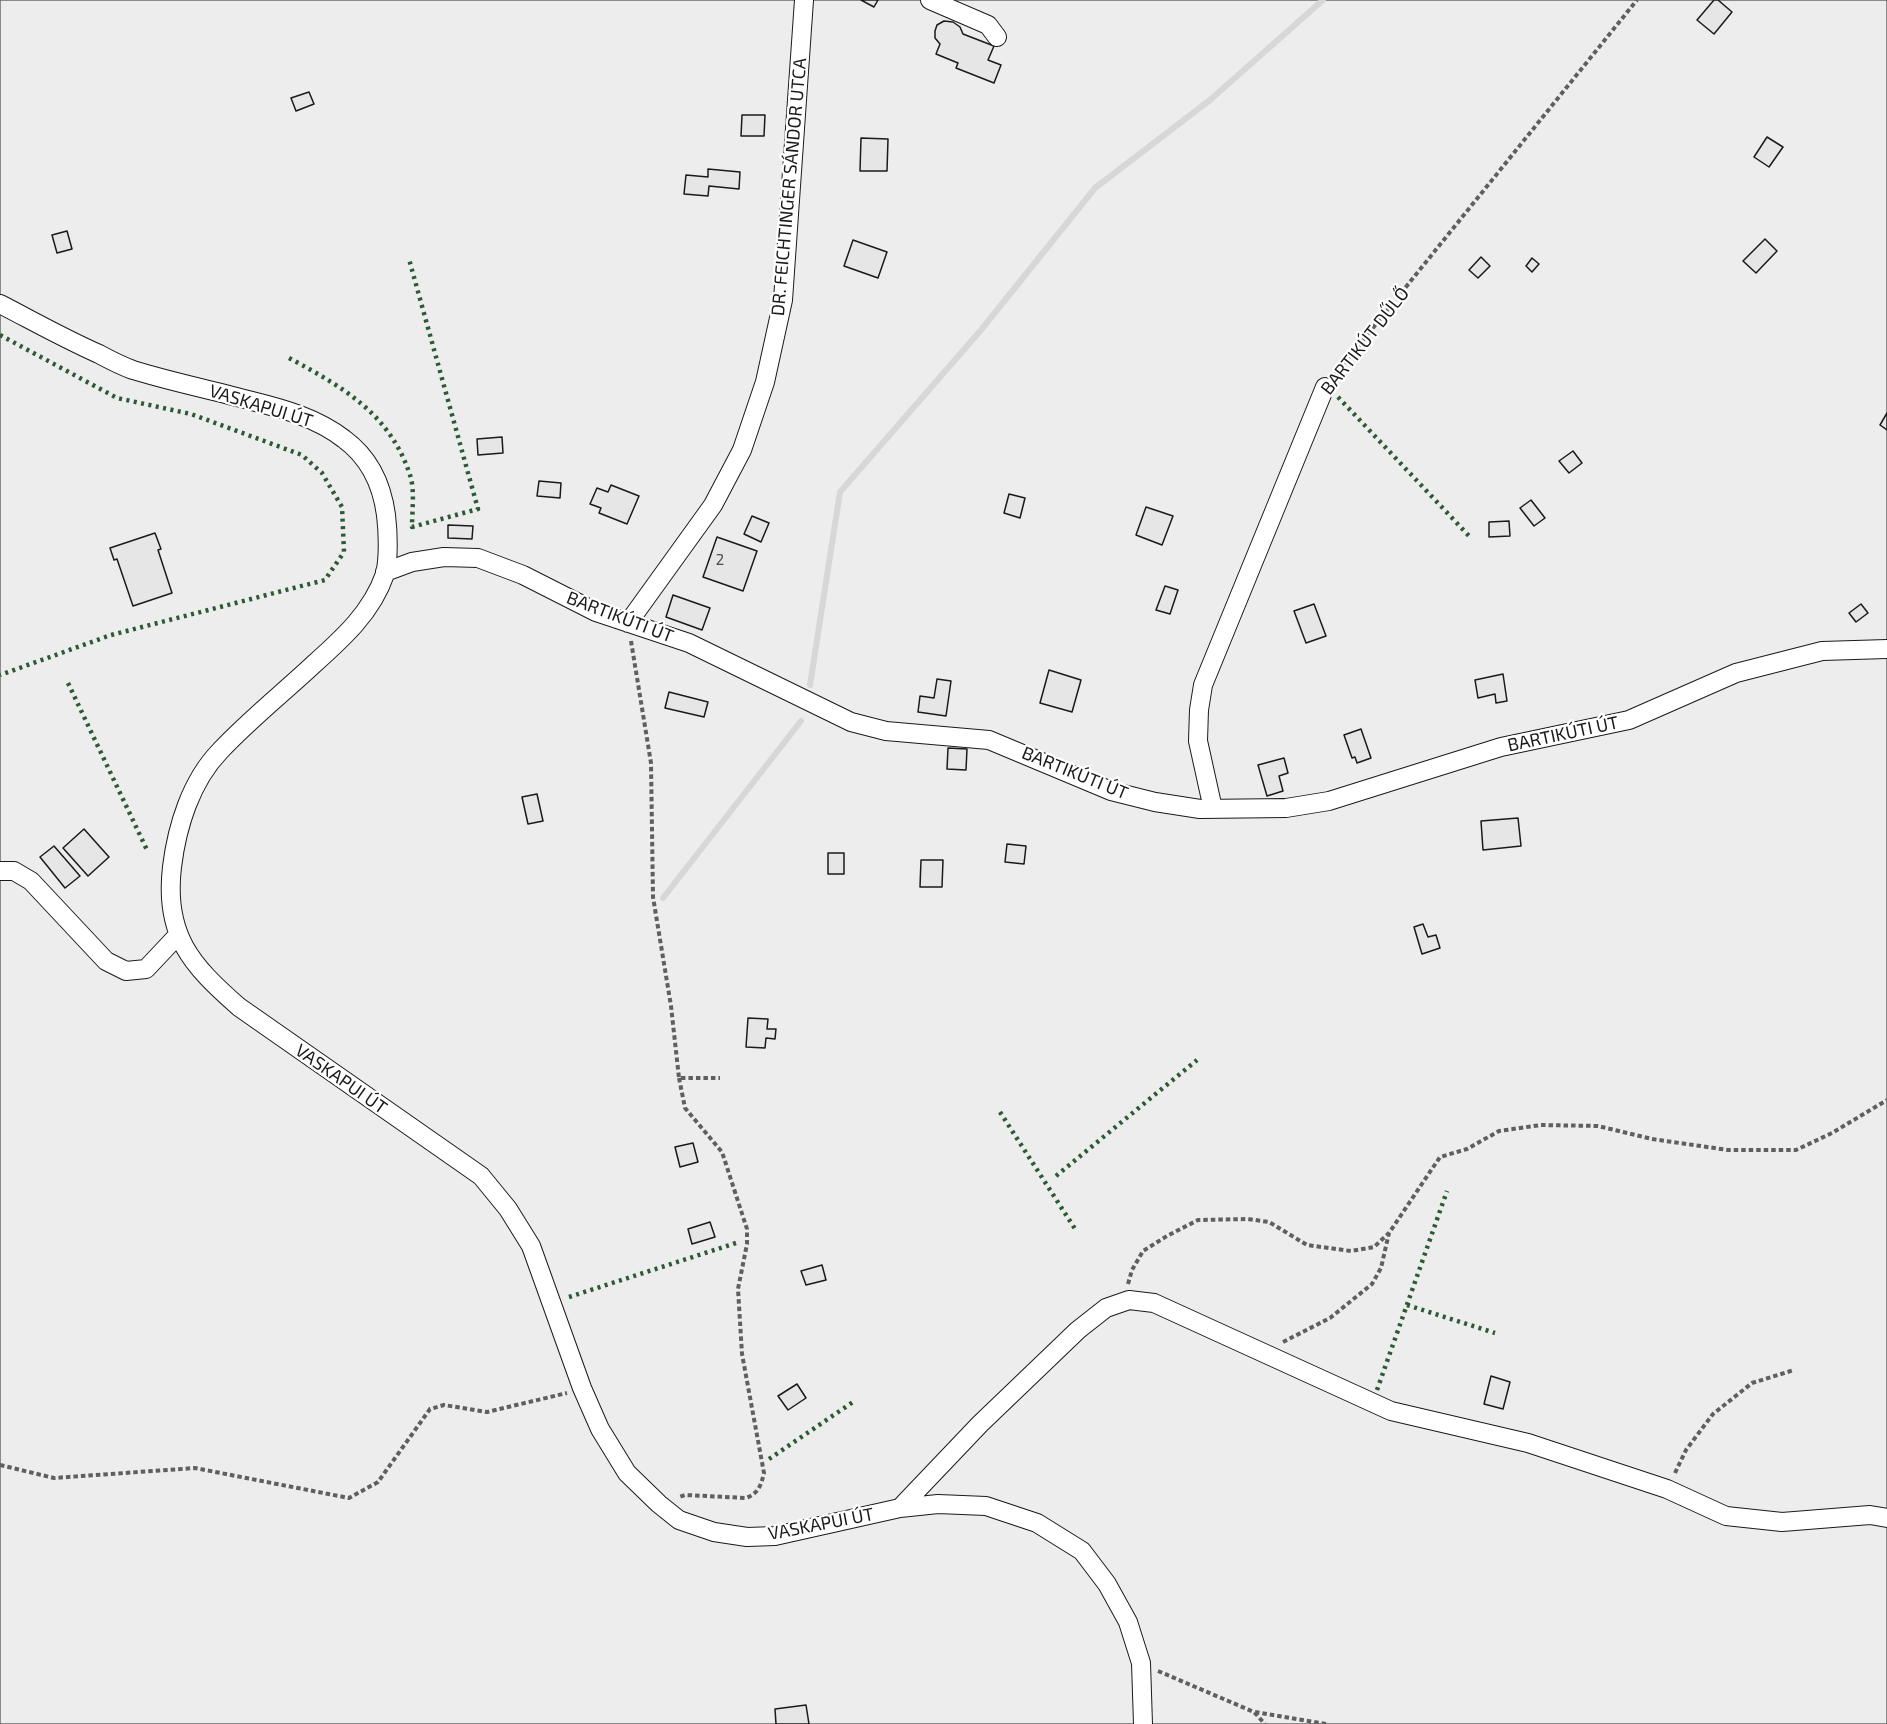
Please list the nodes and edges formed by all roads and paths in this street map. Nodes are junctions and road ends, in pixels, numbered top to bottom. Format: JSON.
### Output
{"nodes":[{"id":1,"x":804,"y":0,"type":"edge"},
{"id":2,"x":930,"y":0,"type":"edge"},
{"id":3,"x":1637,"y":0,"type":"edge"},
{"id":4,"x":997,"y":37,"type":"dead end"},
{"id":5,"x":0,"y":304,"type":"edge"},
{"id":6,"x":1325,"y":387,"type":"joint"},
{"id":7,"x":385,"y":572,"type":"junction"},
{"id":8,"x":628,"y":623,"type":"junction"},
{"id":9,"x":1887,"y":649,"type":"edge"},
{"id":10,"x":1213,"y":809,"type":"junction"},
{"id":11,"x":0,"y":871,"type":"edge"},
{"id":12,"x":178,"y":935,"type":"junction"},
{"id":13,"x":679,"y":1078,"type":"junction"},
{"id":14,"x":720,"y":1078,"type":"dead end"},
{"id":15,"x":1887,"y":1100,"type":"edge"},
{"id":16,"x":1389,"y":1233,"type":"junction"},
{"id":17,"x":1129,"y":1300,"type":"junction"},
{"id":18,"x":1269,"y":1354,"type":"junction"},
{"id":19,"x":1794,"y":1370,"type":"dead end"},
{"id":20,"x":582,"y":1388,"type":"junction"},
{"id":21,"x":0,"y":1465,"type":"edge"},
{"id":22,"x":1667,"y":1490,"type":"junction"},
{"id":23,"x":658,"y":1504,"type":"junction"},
{"id":24,"x":900,"y":1508,"type":"junction"},
{"id":25,"x":1887,"y":1518,"type":"edge"},
{"id":26,"x":1141,"y":1663,"type":"junction"},
{"id":27,"x":1254,"y":1712,"type":"junction"},
{"id":28,"x":1143,"y":1724,"type":"edge"},
{"id":29,"x":1265,"y":1724,"type":"edge"},
{"id":30,"x":1326,"y":1724,"type":"edge"}],
"edges":[{"from":1,"to":8,"type":"street","name":"DR. FEICHTINGER SÁNDOR UTCA"},
{"from":2,"to":4,"type":"street"},
{"from":3,"to":6,"type":"path","name":"BARTIKÚT DŰLŐ"},
{"from":5,"to":7,"type":"street","name":"VASKAPUI ÚT"},
{"from":6,"to":10,"type":"street","name":"BARTIKÚT DŰLŐ"},
{"from":7,"to":8,"type":"street","name":"BARTIKÚTI ÚT"},
{"from":7,"to":12,"type":"street","name":"VASKAPUI ÚT"},
{"from":8,"to":10,"type":"street","name":"BARTIKÚTI ÚT"},
{"from":8,"to":13,"type":"path"},
{"from":9,"to":10,"type":"street","name":"BARTIKÚTI ÚT"},
{"from":11,"to":12,"type":"street"},
{"from":12,"to":20,"type":"street","name":"VASKAPUI ÚT"},
{"from":13,"to":14,"type":"path"},
{"from":13,"to":23,"type":"path"},
{"from":15,"to":16,"type":"path"},
{"from":16,"to":17,"type":"path"},
{"from":16,"to":18,"type":"path"},
{"from":17,"to":18,"type":"street"},
{"from":17,"to":24,"type":"street"},
{"from":18,"to":22,"type":"street"},
{"from":19,"to":22,"type":"path"},
{"from":20,"to":21,"type":"path"},
{"from":20,"to":23,"type":"street","name":"VASKAPUI ÚT"},
{"from":22,"to":25,"type":"street"},
{"from":23,"to":24,"type":"street","name":"VASKAPUI ÚT"},
{"from":24,"to":26,"type":"street","name":"VASKAPUI ÚT"},
{"from":26,"to":27,"type":"path"},
{"from":26,"to":28,"type":"street","name":"VASKAPUI ÚT"},
{"from":27,"to":29,"type":"path"},
{"from":27,"to":30,"type":"path"}]}
